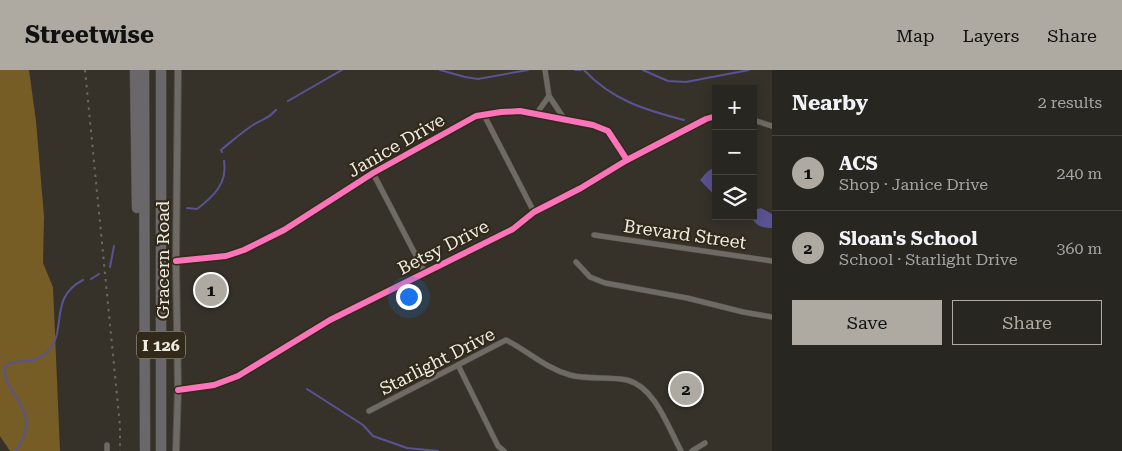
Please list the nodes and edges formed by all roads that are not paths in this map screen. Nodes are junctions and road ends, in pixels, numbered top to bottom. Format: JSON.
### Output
{"nodes":[{"id":1,"x":135,"y":70,"type":"edge"},
{"id":2,"x":144,"y":70,"type":"edge"},
{"id":3,"x":161,"y":70,"type":"edge"},
{"id":4,"x":178,"y":70,"type":"edge"},
{"id":5,"x":545,"y":70,"type":"edge"},
{"id":6,"x":549,"y":96,"type":"junction"},
{"id":7,"x":537,"y":113,"type":"junction"},
{"id":8,"x":484,"y":115,"type":"junction"},
{"id":9,"x":712,"y":117,"type":"edge"},
{"id":10,"x":565,"y":120,"type":"junction"},
{"id":11,"x":757,"y":121,"type":"edge"},
{"id":12,"x":772,"y":126,"type":"edge"},
{"id":13,"x":626,"y":160,"type":"junction"},
{"id":14,"x":373,"y":173,"type":"junction"},
{"id":15,"x":534,"y":212,"type":"junction"},
{"id":16,"x":594,"y":236,"type":"dead end"},
{"id":17,"x":176,"y":261,"type":"junction"},
{"id":18,"x":772,"y":261,"type":"edge"},
{"id":19,"x":576,"y":262,"type":"dead end"},
{"id":20,"x":425,"y":273,"type":"junction"},
{"id":21,"x":772,"y":317,"type":"edge"},
{"id":22,"x":458,"y":365,"type":"junction"},
{"id":23,"x":145,"y":376,"type":"junction"},
{"id":24,"x":178,"y":390,"type":"junction"},
{"id":25,"x":369,"y":411,"type":"dead end"},
{"id":26,"x":706,"y":443,"type":"dead end"},
{"id":27,"x":145,"y":451,"type":"edge"},
{"id":28,"x":161,"y":451,"type":"edge"},
{"id":29,"x":176,"y":451,"type":"edge"},
{"id":30,"x":504,"y":451,"type":"edge"},
{"id":31,"x":681,"y":451,"type":"edge"},
{"id":32,"x":692,"y":451,"type":"edge"}],
"edges":[{"from":1,"to":23,"type":"highway"},
{"from":2,"to":23,"type":"highway","number":"I 126"},
{"from":3,"to":28,"type":"highway","number":"I 126"},
{"from":4,"to":17,"type":"street","name":"Gracern Road"},
{"from":5,"to":6,"type":"street"},
{"from":6,"to":7,"type":"street"},
{"from":6,"to":10,"type":"street"},
{"from":7,"to":8,"type":"street","name":"Janice Drive"},
{"from":7,"to":10,"type":"street","name":"Janice Drive"},
{"from":8,"to":14,"type":"street","name":"Janice Drive"},
{"from":8,"to":15,"type":"street"},
{"from":9,"to":13,"type":"street","name":"Betsy Drive"},
{"from":10,"to":13,"type":"street","name":"Janice Drive"},
{"from":11,"to":12,"type":"street"},
{"from":13,"to":15,"type":"street","name":"Betsy Drive"},
{"from":14,"to":17,"type":"street","name":"Janice Drive"},
{"from":14,"to":20,"type":"street"},
{"from":15,"to":20,"type":"street","name":"Betsy Drive"},
{"from":16,"to":18,"type":"street","name":"Brevard Street"},
{"from":17,"to":24,"type":"street","name":"Gracern Road"},
{"from":19,"to":21,"type":"street"},
{"from":20,"to":24,"type":"street","name":"Betsy Drive"},
{"from":22,"to":25,"type":"street","name":"Starlight Drive"},
{"from":22,"to":30,"type":"street"},
{"from":22,"to":31,"type":"street","name":"Starlight Drive"},
{"from":23,"to":27,"type":"highway","number":"I 126"},
{"from":24,"to":29,"type":"street","name":"Gracern Road"},
{"from":26,"to":32,"type":"street"}]}
